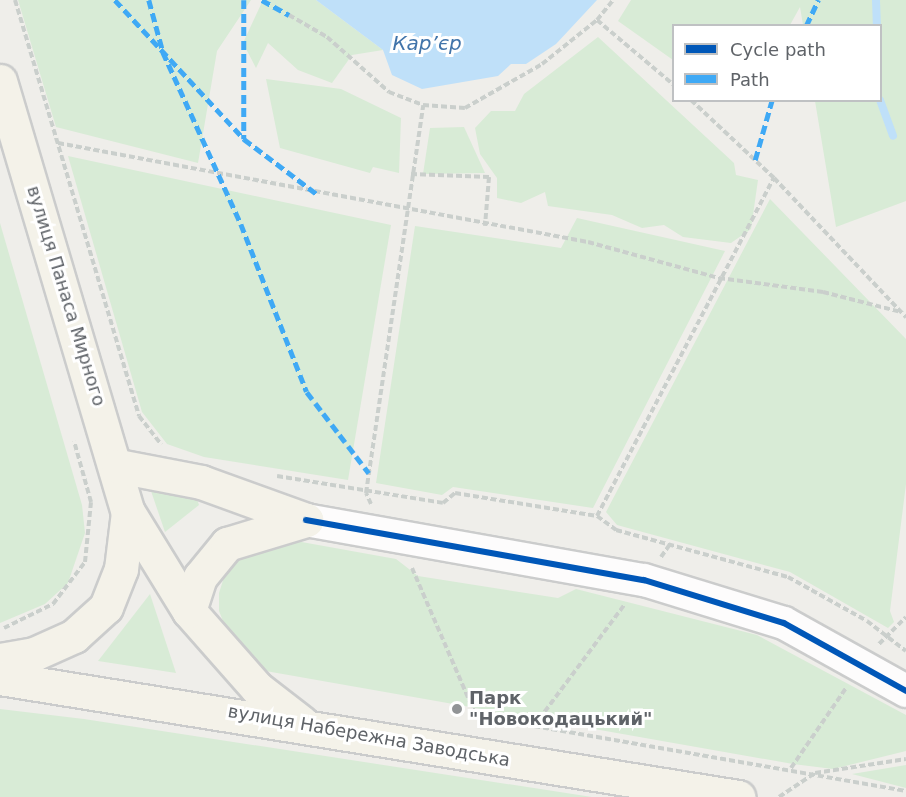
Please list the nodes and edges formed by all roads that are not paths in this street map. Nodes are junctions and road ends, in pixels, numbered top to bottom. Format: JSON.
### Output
{"nodes":[{"id":1,"x":0,"y":81,"type":"edge"},
{"id":2,"x":118,"y":466,"type":"junction"},
{"id":3,"x":129,"y":512,"type":"junction"},
{"id":4,"x":306,"y":520,"type":"junction"},
{"id":5,"x":189,"y":611,"type":"junction"},
{"id":6,"x":0,"y":660,"type":"edge"},
{"id":7,"x":0,"y":678,"type":"edge"},
{"id":8,"x":906,"y":691,"type":"edge"},
{"id":9,"x":302,"y":723,"type":"junction"},
{"id":10,"x":738,"y":797,"type":"edge"}],
"edges":[{"from":1,"to":2,"type":"main road","name":"вулиця Панаса Мирного"},
{"from":2,"to":3,"type":"main road","name":"вулиця Панаса Мирного"},
{"from":2,"to":4,"type":"main road"},
{"from":3,"to":5,"type":"main road"},
{"from":3,"to":6,"type":"main road"},
{"from":4,"to":5,"type":"main road"},
{"from":4,"to":8,"type":"street"},
{"from":5,"to":9,"type":"main road"},
{"from":7,"to":9,"type":"main road","name":"вулиця Набережна Заводська"},
{"from":9,"to":10,"type":"main road","name":"вулиця Набережна Заводська"}]}
